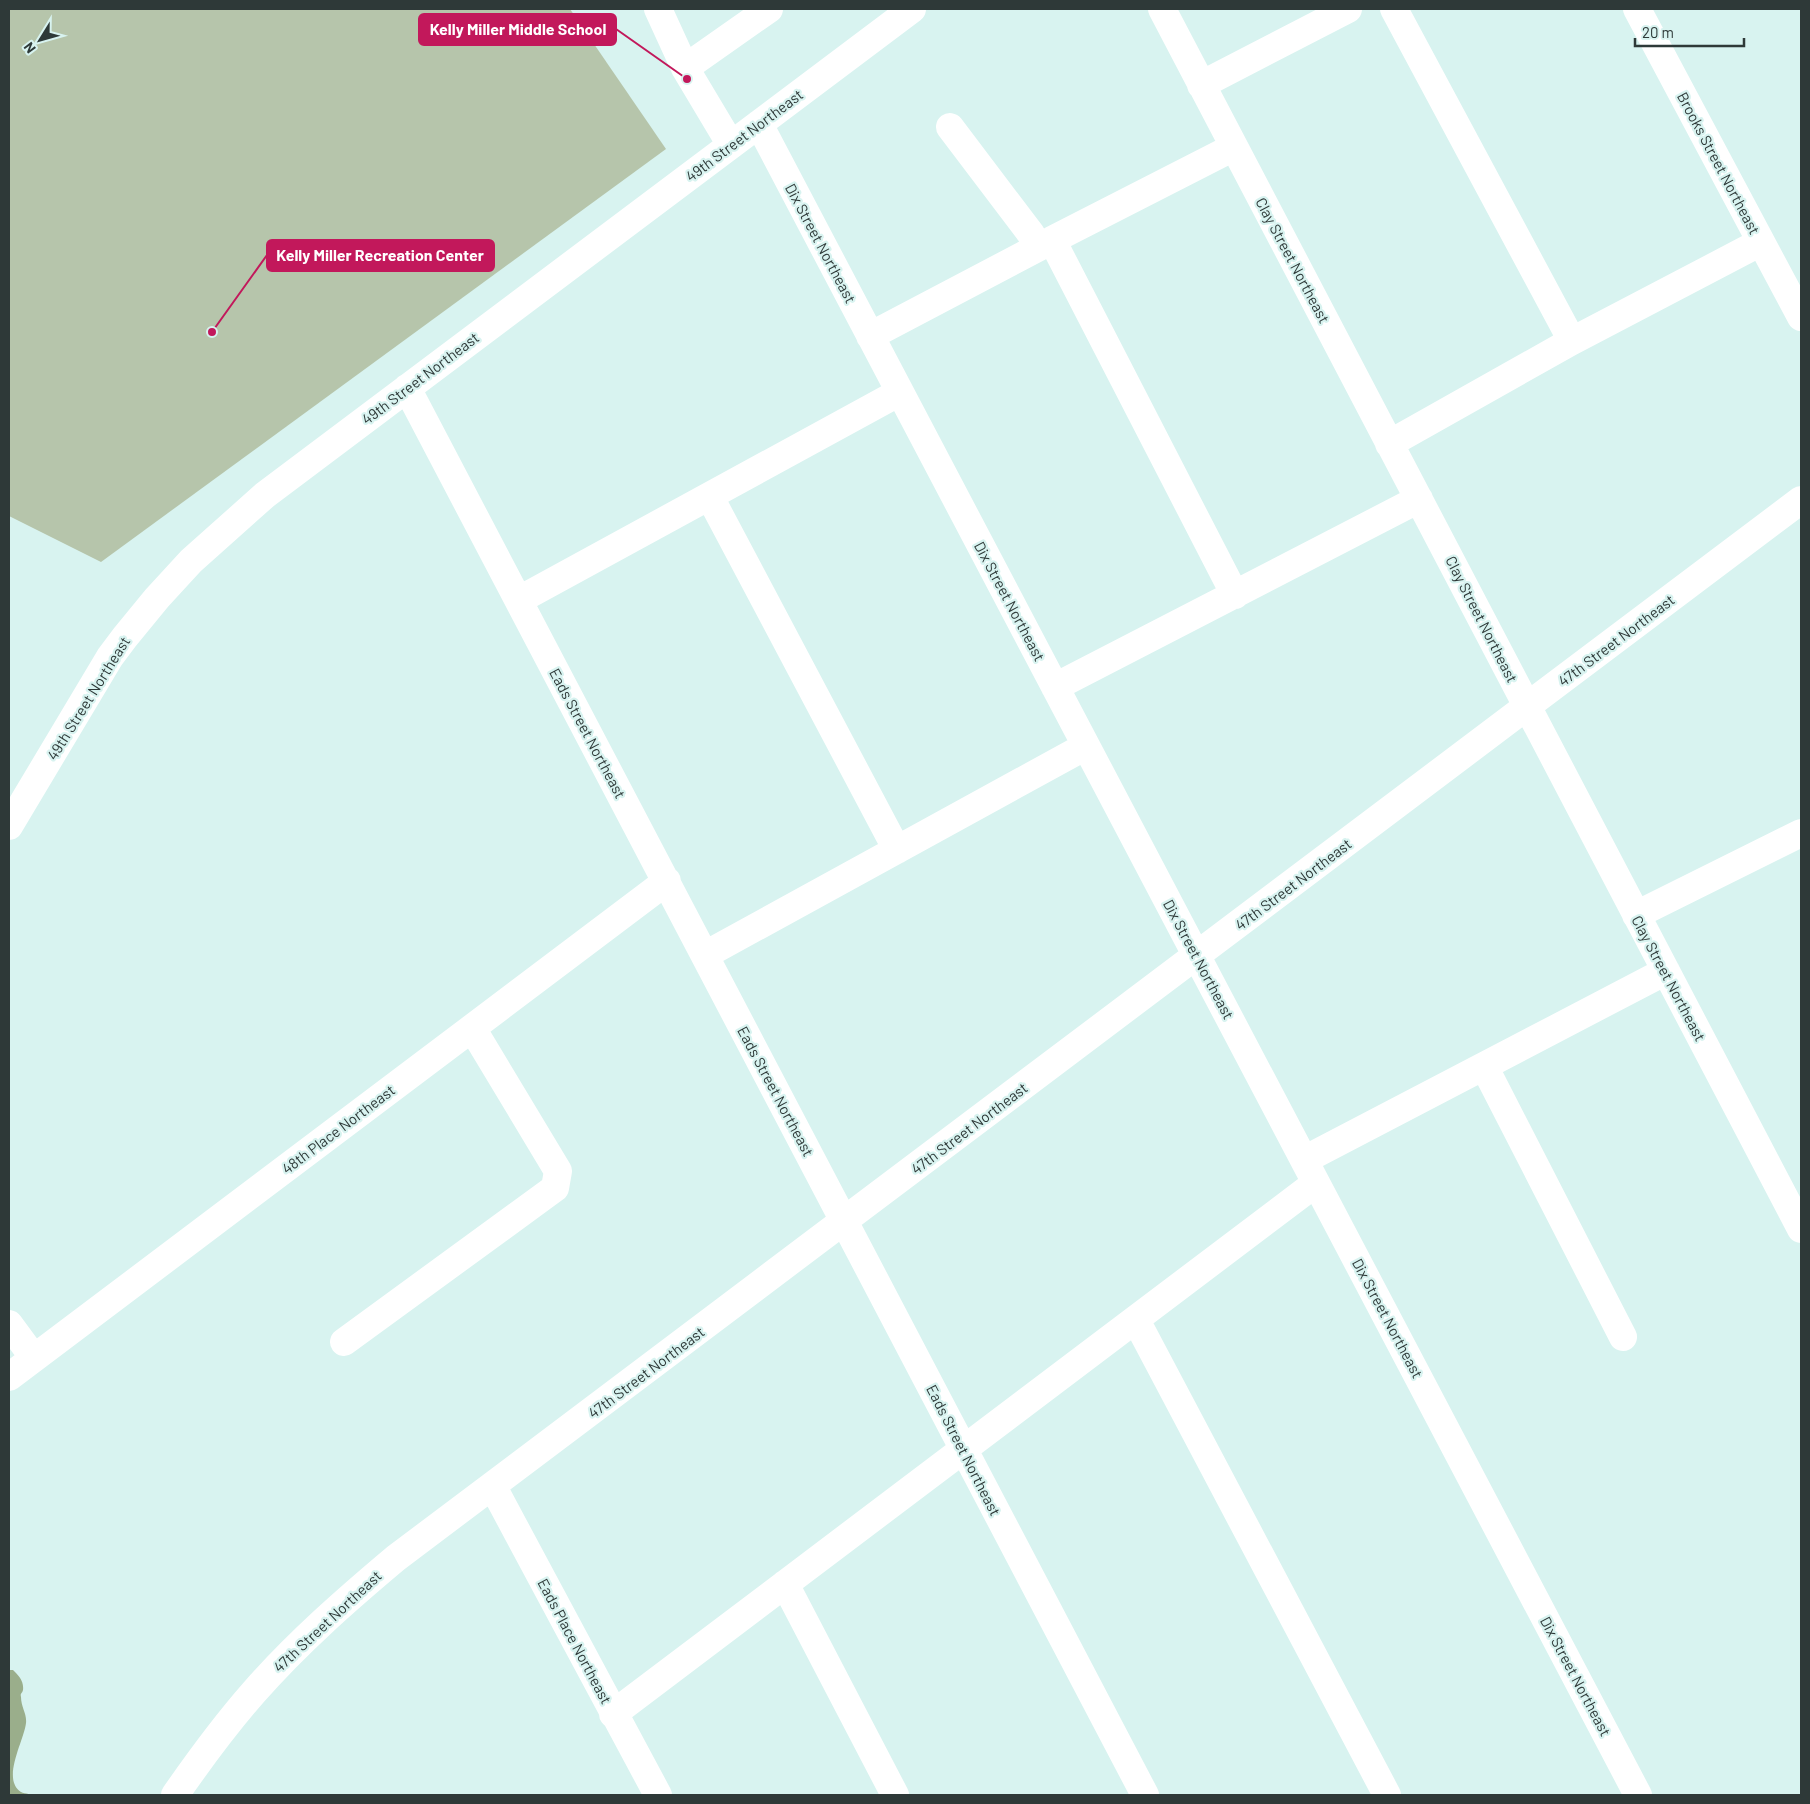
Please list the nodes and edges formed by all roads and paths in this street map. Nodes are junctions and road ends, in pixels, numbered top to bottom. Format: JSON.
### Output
{"nodes":[{"id":1,"x":658,"y":9,"type":"edge"},
{"id":2,"x":769,"y":9,"type":"edge"},
{"id":3,"x":912,"y":9,"type":"edge"},
{"id":4,"x":1162,"y":9,"type":"edge"},
{"id":5,"x":1348,"y":9,"type":"edge"},
{"id":6,"x":1394,"y":9,"type":"edge"},
{"id":7,"x":1637,"y":9,"type":"edge"},
{"id":8,"x":685,"y":68,"type":"junction"},
{"id":9,"x":1201,"y":85,"type":"junction"},
{"id":10,"x":759,"y":124,"type":"junction"},
{"id":11,"x":950,"y":127,"type":"dead end"},
{"id":12,"x":731,"y":145,"type":"junction"},
{"id":13,"x":1234,"y":147,"type":"junction"},
{"id":14,"x":1761,"y":242,"type":"junction"},
{"id":15,"x":1046,"y":244,"type":"junction"},
{"id":16,"x":1801,"y":316,"type":"edge"},
{"id":17,"x":870,"y":336,"type":"junction"},
{"id":18,"x":1572,"y":341,"type":"junction"},
{"id":19,"x":407,"y":388,"type":"junction"},
{"id":20,"x":900,"y":392,"type":"junction"},
{"id":21,"x":1389,"y":444,"type":"junction"},
{"id":22,"x":710,"y":497,"type":"junction"},
{"id":23,"x":1419,"y":498,"type":"junction"},
{"id":24,"x":1801,"y":500,"type":"edge"},
{"id":25,"x":1235,"y":595,"type":"junction"},
{"id":26,"x":519,"y":600,"type":"junction"},
{"id":27,"x":1056,"y":687,"type":"junction"},
{"id":28,"x":1527,"y":707,"type":"junction"},
{"id":29,"x":1086,"y":746,"type":"junction"},
{"id":30,"x":9,"y":826,"type":"edge"},
{"id":31,"x":1801,"y":833,"type":"edge"},
{"id":32,"x":897,"y":850,"type":"junction"},
{"id":33,"x":667,"y":881,"type":"junction"},
{"id":34,"x":1636,"y":915,"type":"junction"},
{"id":35,"x":705,"y":955,"type":"junction"},
{"id":36,"x":1197,"y":956,"type":"junction"},
{"id":37,"x":1666,"y":971,"type":"junction"},
{"id":38,"x":472,"y":1028,"type":"junction"},
{"id":39,"x":1484,"y":1066,"type":"junction"},
{"id":40,"x":1310,"y":1171,"type":"junction"},
{"id":41,"x":845,"y":1222,"type":"junction"},
{"id":42,"x":1801,"y":1229,"type":"edge"},
{"id":43,"x":1136,"y":1320,"type":"junction"},
{"id":44,"x":9,"y":1324,"type":"edge"},
{"id":45,"x":1623,"y":1337,"type":"dead end"},
{"id":46,"x":344,"y":1342,"type":"dead end"},
{"id":47,"x":34,"y":1358,"type":"junction"},
{"id":48,"x":9,"y":1377,"type":"edge"},
{"id":49,"x":963,"y":1450,"type":"junction"},
{"id":50,"x":493,"y":1487,"type":"junction"},
{"id":51,"x":785,"y":1584,"type":"junction"},
{"id":52,"x":613,"y":1714,"type":"junction"},
{"id":53,"x":175,"y":1795,"type":"edge"},
{"id":54,"x":658,"y":1795,"type":"edge"},
{"id":55,"x":895,"y":1795,"type":"edge"},
{"id":56,"x":1145,"y":1795,"type":"edge"},
{"id":57,"x":1387,"y":1795,"type":"edge"},
{"id":58,"x":1638,"y":1795,"type":"edge"}],
"edges":[{"from":1,"to":8,"type":"street"},
{"from":2,"to":8,"type":"street"},
{"from":3,"to":10,"type":"street","name":"49th Street Northeast"},
{"from":4,"to":9,"type":"street","name":"Clay Street Northeast"},
{"from":5,"to":9,"type":"street"},
{"from":6,"to":18,"type":"street"},
{"from":7,"to":14,"type":"street","name":"Brooks Street Northeast"},
{"from":8,"to":12,"type":"street"},
{"from":9,"to":13,"type":"street","name":"Clay Street Northeast"},
{"from":10,"to":12,"type":"street","name":"49th Street Northeast"},
{"from":10,"to":17,"type":"street","name":"Dix Street Northeast"},
{"from":11,"to":15,"type":"street"},
{"from":12,"to":19,"type":"street","name":"49th Street Northeast"},
{"from":13,"to":15,"type":"street"},
{"from":13,"to":21,"type":"street","name":"Clay Street Northeast"},
{"from":14,"to":16,"type":"street","name":"Brooks Street Northeast"},
{"from":14,"to":18,"type":"street"},
{"from":15,"to":17,"type":"street"},
{"from":15,"to":25,"type":"street"},
{"from":17,"to":20,"type":"street","name":"Dix Street Northeast"},
{"from":18,"to":21,"type":"street"},
{"from":19,"to":26,"type":"street","name":"Eads Street Northeast"},
{"from":19,"to":30,"type":"street","name":"49th Street Northeast"},
{"from":20,"to":22,"type":"street"},
{"from":20,"to":27,"type":"street","name":"Dix Street Northeast"},
{"from":21,"to":23,"type":"street","name":"Clay Street Northeast"},
{"from":22,"to":26,"type":"street"},
{"from":22,"to":32,"type":"street"},
{"from":23,"to":25,"type":"street"},
{"from":23,"to":28,"type":"street","name":"Clay Street Northeast"},
{"from":24,"to":28,"type":"street","name":"47th Street Northeast"},
{"from":25,"to":27,"type":"street"},
{"from":26,"to":33,"type":"street","name":"Eads Street Northeast"},
{"from":27,"to":29,"type":"street","name":"Dix Street Northeast"},
{"from":28,"to":34,"type":"street","name":"Clay Street Northeast"},
{"from":28,"to":36,"type":"street","name":"47th Street Northeast"},
{"from":29,"to":32,"type":"street"},
{"from":29,"to":36,"type":"street","name":"Dix Street Northeast"},
{"from":31,"to":34,"type":"street"},
{"from":32,"to":35,"type":"street"},
{"from":33,"to":35,"type":"street","name":"Eads Street Northeast"},
{"from":33,"to":38,"type":"street","name":"48th Place Northeast"},
{"from":34,"to":37,"type":"street","name":"Clay Street Northeast"},
{"from":35,"to":41,"type":"street","name":"Eads Street Northeast"},
{"from":36,"to":40,"type":"street","name":"Dix Street Northeast"},
{"from":36,"to":41,"type":"street","name":"47th Street Northeast"},
{"from":37,"to":39,"type":"street"},
{"from":37,"to":42,"type":"street","name":"Clay Street Northeast"},
{"from":38,"to":46,"type":"street"},
{"from":38,"to":47,"type":"street","name":"48th Place Northeast"},
{"from":39,"to":40,"type":"street"},
{"from":39,"to":45,"type":"street"},
{"from":40,"to":43,"type":"street"},
{"from":40,"to":58,"type":"street","name":"Dix Street Northeast"},
{"from":41,"to":49,"type":"street","name":"Eads Street Northeast"},
{"from":41,"to":50,"type":"street","name":"47th Street Northeast"},
{"from":43,"to":49,"type":"street"},
{"from":43,"to":57,"type":"street"},
{"from":44,"to":47,"type":"street"},
{"from":47,"to":48,"type":"street","name":"48th Place Northeast"},
{"from":49,"to":51,"type":"street"},
{"from":49,"to":56,"type":"street","name":"Eads Street Northeast"},
{"from":50,"to":52,"type":"street","name":"Eads Place Northeast"},
{"from":50,"to":53,"type":"street","name":"47th Street Northeast"},
{"from":51,"to":52,"type":"street"},
{"from":51,"to":55,"type":"street"},
{"from":52,"to":54,"type":"street","name":"Eads Place Northeast"}]}
